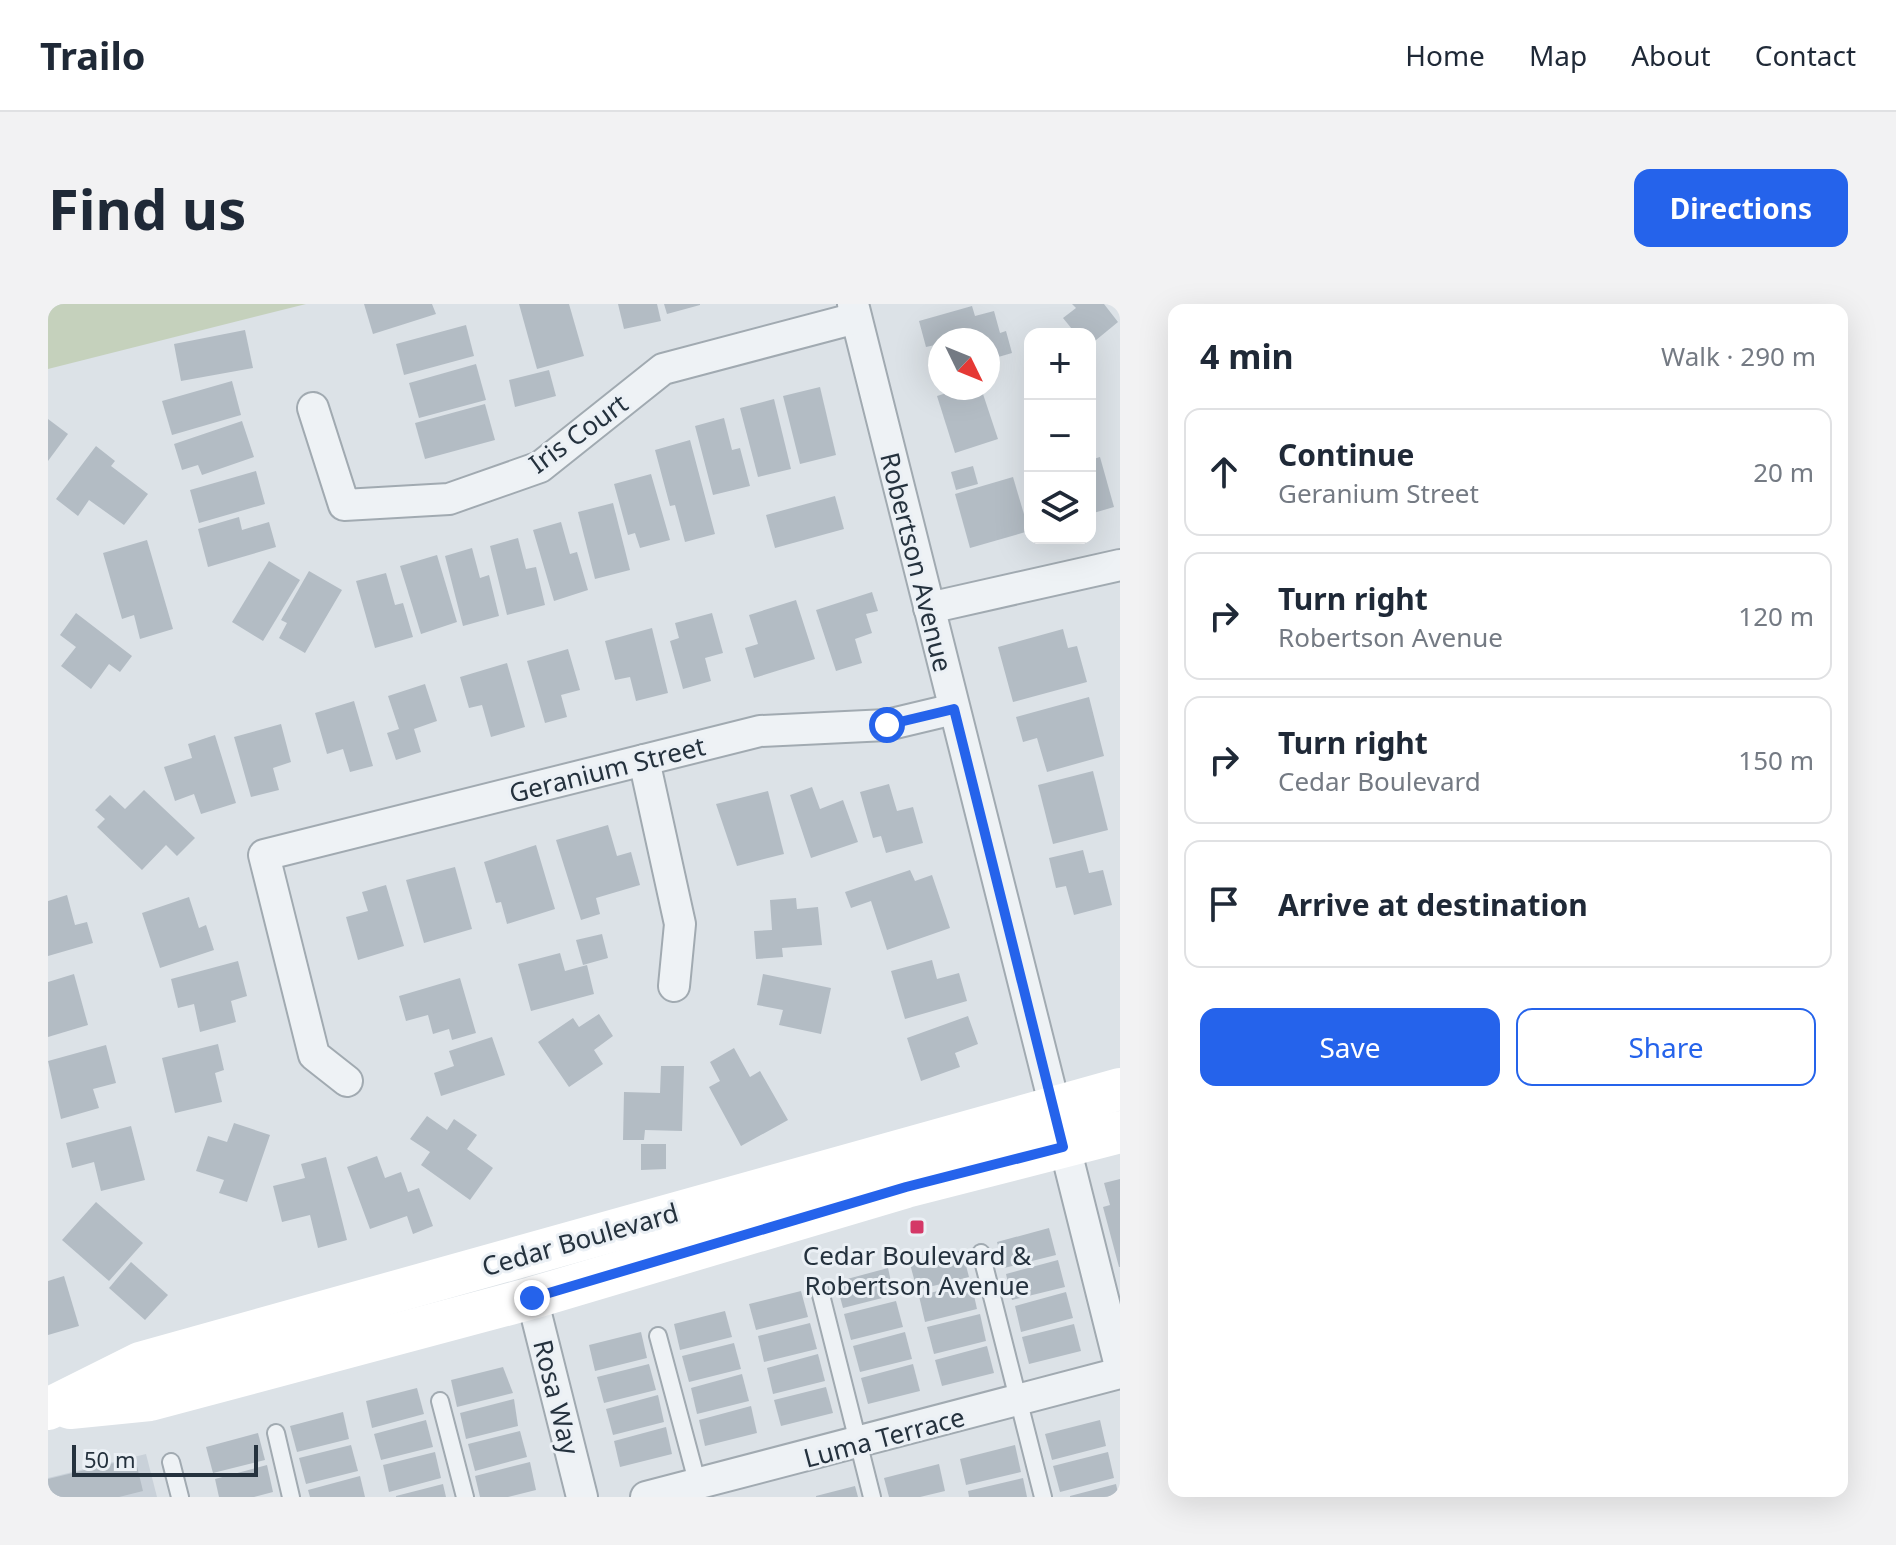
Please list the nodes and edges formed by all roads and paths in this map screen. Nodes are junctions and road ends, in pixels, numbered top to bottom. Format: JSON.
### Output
{"nodes":[{"id":1,"x":854,"y":311,"type":"edge"},
{"id":2,"x":313,"y":408,"type":"dead end"},
{"id":3,"x":1120,"y":565,"type":"edge"},
{"id":4,"x":929,"y":608,"type":"junction"},
{"id":5,"x":954,"y":709,"type":"junction"},
{"id":6,"x":644,"y":760,"type":"junction"},
{"id":7,"x":674,"y":986,"type":"dead end"},
{"id":8,"x":347,"y":1081,"type":"dead end"},
{"id":9,"x":1120,"y":1089,"type":"edge"},
{"id":10,"x":1052,"y":1106,"type":"junction"},
{"id":11,"x":1120,"y":1132,"type":"edge"},
{"id":12,"x":1063,"y":1147,"type":"junction"},
{"id":13,"x":981,"y":1253,"type":"dead end"},
{"id":14,"x":820,"y":1291,"type":"dead end"},
{"id":15,"x":532,"y":1298,"type":"junction"},
{"id":16,"x":658,"y":1336,"type":"dead end"},
{"id":17,"x":1120,"y":1366,"type":"edge"},
{"id":18,"x":1120,"y":1373,"type":"edge"},
{"id":19,"x":440,"y":1401,"type":"dead end"},
{"id":20,"x":1019,"y":1402,"type":"junction"},
{"id":21,"x":48,"y":1409,"type":"edge"},
{"id":22,"x":276,"y":1433,"type":"dead end"},
{"id":23,"x":859,"y":1444,"type":"junction"},
{"id":24,"x":171,"y":1462,"type":"dead end"},
{"id":25,"x":699,"y":1491,"type":"edge"},
{"id":26,"x":180,"y":1497,"type":"edge"},
{"id":27,"x":291,"y":1497,"type":"edge"},
{"id":28,"x":465,"y":1497,"type":"edge"},
{"id":29,"x":582,"y":1497,"type":"edge"},
{"id":30,"x":646,"y":1497,"type":"edge"},
{"id":31,"x":872,"y":1497,"type":"edge"},
{"id":32,"x":1043,"y":1497,"type":"edge"}],
"edges":[{"from":1,"to":2,"type":"street","name":"Iris Court"},
{"from":1,"to":4,"type":"street","name":"Robertson Avenue"},
{"from":3,"to":4,"type":"street"},
{"from":4,"to":5,"type":"street","name":"Robertson Avenue"},
{"from":5,"to":6,"type":"street","name":"Geranium Street"},
{"from":5,"to":10,"type":"street","name":"Robertson Avenue"},
{"from":6,"to":7,"type":"street"},
{"from":6,"to":8,"type":"street","name":"Geranium Street"},
{"from":9,"to":10,"type":"main road","name":"Cedar Boulevard"},
{"from":10,"to":12,"type":"street","name":"Robertson Avenue"},
{"from":10,"to":21,"type":"main road","name":"Cedar Boulevard"},
{"from":11,"to":12,"type":"main road","name":"Cedar Boulevard"},
{"from":12,"to":15,"type":"main road","name":"Cedar Boulevard"},
{"from":12,"to":17,"type":"street","name":"Robertson Avenue"},
{"from":13,"to":20,"type":"lane"},
{"from":14,"to":23,"type":"lane"},
{"from":15,"to":21,"type":"main road","name":"Cedar Boulevard"},
{"from":15,"to":29,"type":"street","name":"Rosa Way"},
{"from":16,"to":25,"type":"lane"},
{"from":18,"to":20,"type":"street","name":"Luma Terrace"},
{"from":19,"to":28,"type":"lane"},
{"from":20,"to":23,"type":"street","name":"Luma Terrace"},
{"from":20,"to":32,"type":"lane"},
{"from":22,"to":27,"type":"lane"},
{"from":23,"to":25,"type":"street","name":"Luma Terrace"},
{"from":23,"to":31,"type":"lane"},
{"from":24,"to":26,"type":"lane"},
{"from":25,"to":30,"type":"street","name":"Luma Terrace"}]}
